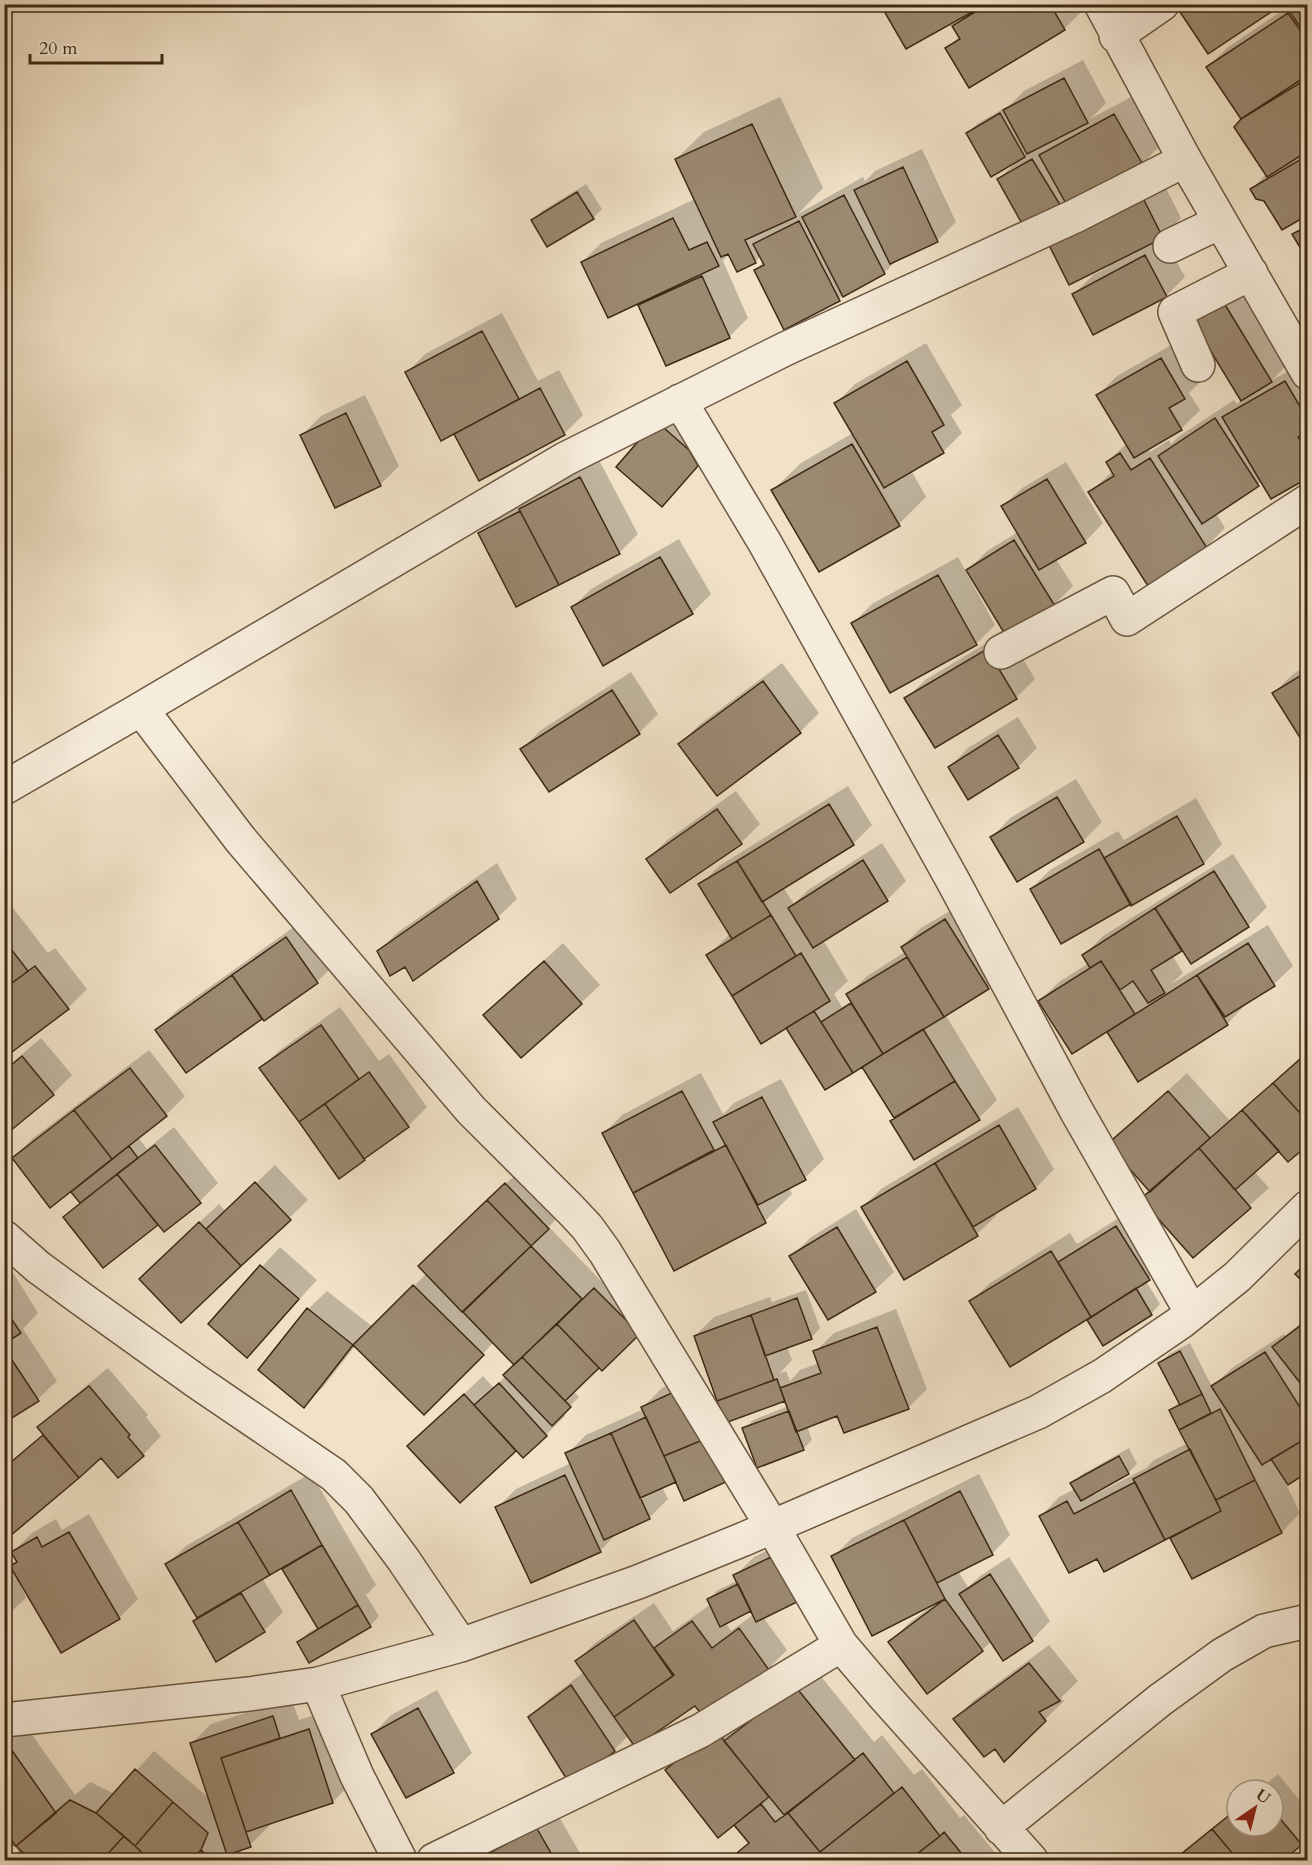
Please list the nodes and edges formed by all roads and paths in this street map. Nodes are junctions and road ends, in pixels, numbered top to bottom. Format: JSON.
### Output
{"nodes":[{"id":1,"x":1101,"y":4,"type":"edge"},
{"id":2,"x":1162,"y":4,"type":"edge"},
{"id":3,"x":1116,"y":36,"type":"junction"},
{"id":4,"x":1185,"y":160,"type":"junction"},
{"id":5,"x":1220,"y":222,"type":"junction"},
{"id":6,"x":1170,"y":246,"type":"dead end"},
{"id":7,"x":1251,"y":273,"type":"junction"},
{"id":8,"x":1198,"y":365,"type":"dead end"},
{"id":9,"x":1308,"y":373,"type":"edge"},
{"id":10,"x":680,"y":401,"type":"junction"},
{"id":11,"x":1308,"y":501,"type":"edge"},
{"id":12,"x":1001,"y":652,"type":"dead end"},
{"id":13,"x":141,"y":709,"type":"junction"},
{"id":14,"x":4,"y":788,"type":"edge"},
{"id":15,"x":1308,"y":1207,"type":"edge"},
{"id":16,"x":4,"y":1237,"type":"edge"},
{"id":17,"x":1192,"y":1313,"type":"junction"},
{"id":18,"x":772,"y":1526,"type":"junction"},
{"id":19,"x":1308,"y":1621,"type":"edge"},
{"id":20,"x":461,"y":1645,"type":"junction"},
{"id":21,"x":841,"y":1645,"type":"junction"},
{"id":22,"x":318,"y":1684,"type":"junction"},
{"id":23,"x":4,"y":1720,"type":"edge"},
{"id":24,"x":1001,"y":1828,"type":"junction"},
{"id":25,"x":400,"y":1860,"type":"edge"},
{"id":26,"x":434,"y":1860,"type":"edge"},
{"id":27,"x":1031,"y":1860,"type":"edge"}],
"edges":[{"from":1,"to":3,"type":"street"},
{"from":2,"to":3,"type":"street"},
{"from":3,"to":4,"type":"street"},
{"from":4,"to":5,"type":"street"},
{"from":4,"to":10,"type":"street"},
{"from":5,"to":6,"type":"street"},
{"from":5,"to":7,"type":"street"},
{"from":7,"to":8,"type":"street"},
{"from":7,"to":9,"type":"street"},
{"from":10,"to":13,"type":"street"},
{"from":10,"to":17,"type":"street"},
{"from":11,"to":12,"type":"street"},
{"from":13,"to":14,"type":"street"},
{"from":13,"to":18,"type":"street"},
{"from":15,"to":17,"type":"street"},
{"from":16,"to":20,"type":"street"},
{"from":17,"to":18,"type":"street"},
{"from":18,"to":20,"type":"street"},
{"from":18,"to":21,"type":"street"},
{"from":19,"to":24,"type":"street"},
{"from":20,"to":22,"type":"street"},
{"from":21,"to":24,"type":"street"},
{"from":21,"to":26,"type":"street"},
{"from":22,"to":23,"type":"street"},
{"from":22,"to":25,"type":"street"},
{"from":24,"to":27,"type":"street"}]}
